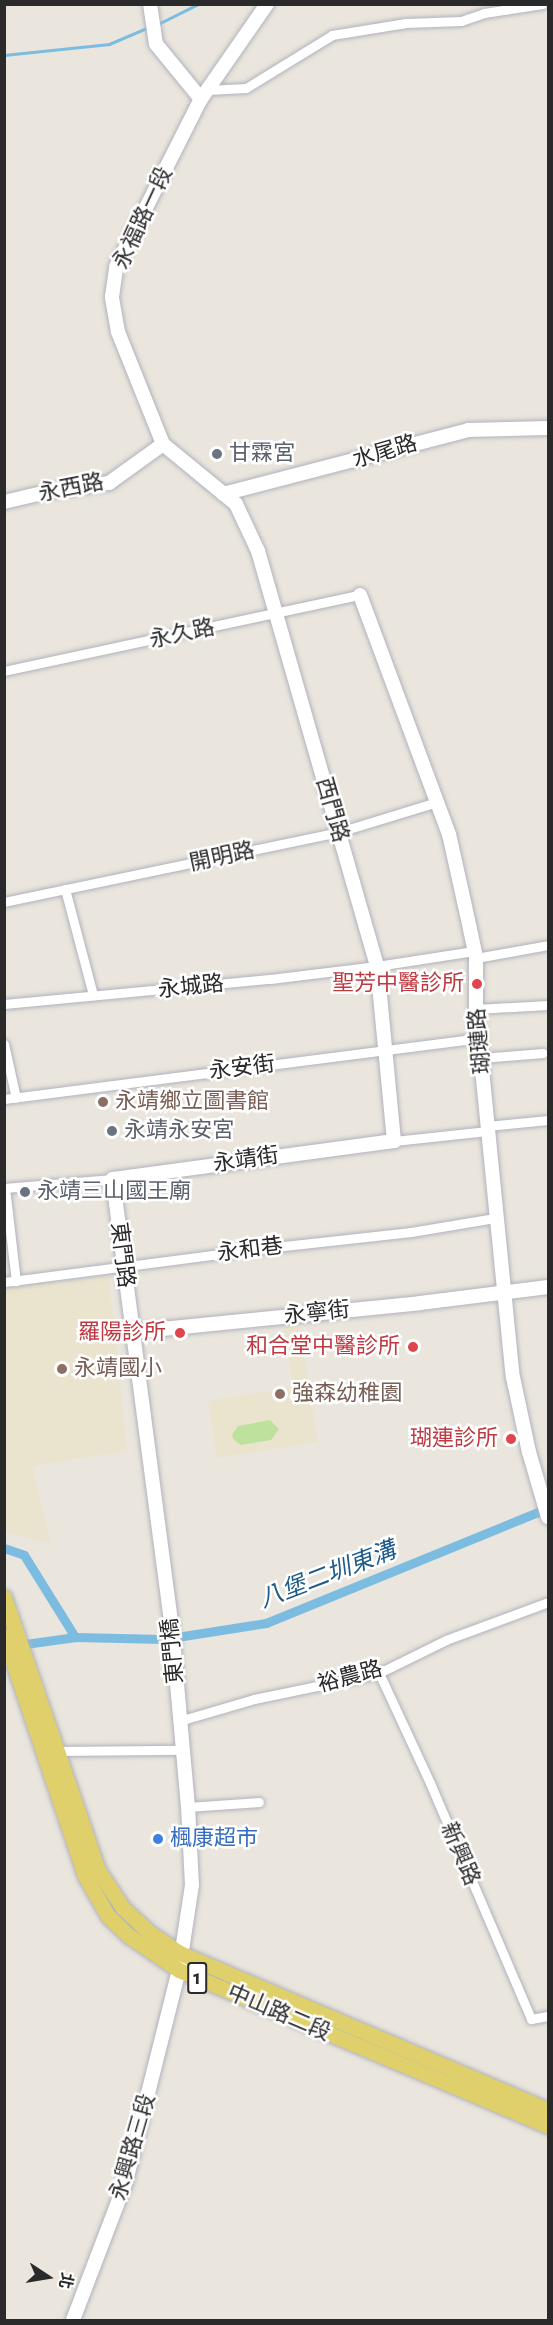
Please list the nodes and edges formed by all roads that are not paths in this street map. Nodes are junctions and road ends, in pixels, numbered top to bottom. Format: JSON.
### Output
{"nodes":[{"id":1,"x":150,"y":4,"type":"edge"},
{"id":2,"x":267,"y":4,"type":"edge"},
{"id":3,"x":542,"y":4,"type":"edge"},
{"id":4,"x":204,"y":94,"type":"junction"},
{"id":5,"x":549,"y":428,"type":"edge"},
{"id":6,"x":164,"y":444,"type":"junction"},
{"id":7,"x":224,"y":494,"type":"junction"},
{"id":8,"x":4,"y":502,"type":"edge"},
{"id":9,"x":360,"y":595,"type":"joint"},
{"id":10,"x":276,"y":615,"type":"junction"},
{"id":11,"x":4,"y":671,"type":"edge"},
{"id":12,"x":437,"y":802,"type":"junction"},
{"id":13,"x":339,"y":832,"type":"junction"},
{"id":14,"x":65,"y":889,"type":"junction"},
{"id":15,"x":4,"y":902,"type":"edge"},
{"id":16,"x":549,"y":945,"type":"edge"},
{"id":17,"x":475,"y":955,"type":"junction"},
{"id":18,"x":377,"y":966,"type":"junction"},
{"id":19,"x":93,"y":995,"type":"junction"},
{"id":20,"x":4,"y":1004,"type":"edge"},
{"id":21,"x":549,"y":1005,"type":"edge"},
{"id":22,"x":476,"y":1009,"type":"junction"},
{"id":23,"x":480,"y":1038,"type":"junction"},
{"id":24,"x":4,"y":1044,"type":"edge"},
{"id":25,"x":386,"y":1050,"type":"junction"},
{"id":26,"x":543,"y":1053,"type":"dead end"},
{"id":27,"x":481,"y":1059,"type":"junction"},
{"id":28,"x":16,"y":1098,"type":"junction"},
{"id":29,"x":4,"y":1099,"type":"edge"},
{"id":30,"x":549,"y":1120,"type":"edge"},
{"id":31,"x":487,"y":1129,"type":"junction"},
{"id":32,"x":394,"y":1141,"type":"junction"},
{"id":33,"x":112,"y":1179,"type":"junction"},
{"id":34,"x":5,"y":1188,"type":"edge"},
{"id":35,"x":495,"y":1218,"type":"junction"},
{"id":36,"x":123,"y":1266,"type":"junction"},
{"id":37,"x":16,"y":1281,"type":"junction"},
{"id":38,"x":4,"y":1282,"type":"edge"},
{"id":39,"x":549,"y":1287,"type":"edge"},
{"id":40,"x":502,"y":1292,"type":"junction"},
{"id":41,"x":132,"y":1332,"type":"junction"},
{"id":42,"x":545,"y":1500,"type":"edge"},
{"id":43,"x":549,"y":1517,"type":"edge"},
{"id":44,"x":4,"y":1597,"type":"edge"},
{"id":45,"x":549,"y":1602,"type":"edge"},
{"id":46,"x":10,"y":1636,"type":"edge"},
{"id":47,"x":15,"y":1661,"type":"edge"},
{"id":48,"x":379,"y":1673,"type":"junction"},
{"id":49,"x":179,"y":1721,"type":"junction"},
{"id":50,"x":183,"y":1750,"type":"junction"},
{"id":51,"x":58,"y":1751,"type":"junction"},
{"id":52,"x":259,"y":1802,"type":"dead end"},
{"id":53,"x":188,"y":1807,"type":"junction"},
{"id":54,"x":180,"y":1953,"type":"junction"},
{"id":55,"x":179,"y":1970,"type":"junction"},
{"id":56,"x":549,"y":2016,"type":"edge"},
{"id":57,"x":549,"y":2110,"type":"edge"},
{"id":58,"x":549,"y":2126,"type":"edge"},
{"id":59,"x":73,"y":2320,"type":"edge"}],
"edges":[{"from":1,"to":4,"type":"street"},
{"from":2,"to":4,"type":"street","name":"永福路一段"},
{"from":3,"to":4,"type":"street"},
{"from":4,"to":6,"type":"street","name":"永福路一段"},
{"from":5,"to":7,"type":"street","name":"水尾路"},
{"from":6,"to":7,"type":"street","name":"永福路一段"},
{"from":6,"to":8,"type":"street","name":"永西路"},
{"from":7,"to":10,"type":"street","name":"西門路"},
{"from":9,"to":10,"type":"street","name":"永久路"},
{"from":9,"to":12,"type":"street","name":"瑚璉路"},
{"from":10,"to":11,"type":"street","name":"永久路"},
{"from":10,"to":13,"type":"street","name":"西門路"},
{"from":12,"to":13,"type":"street","name":"開明路"},
{"from":12,"to":17,"type":"street","name":"瑚璉路"},
{"from":13,"to":14,"type":"street","name":"開明路"},
{"from":13,"to":18,"type":"street","name":"西門路"},
{"from":14,"to":15,"type":"street","name":"開明路"},
{"from":14,"to":19,"type":"street"},
{"from":16,"to":17,"type":"street","name":"永城路"},
{"from":17,"to":18,"type":"street","name":"永城路"},
{"from":17,"to":22,"type":"street","name":"瑚璉路"},
{"from":18,"to":19,"type":"street","name":"永城路"},
{"from":18,"to":25,"type":"street","name":"西門路"},
{"from":19,"to":20,"type":"street","name":"永城路"},
{"from":21,"to":22,"type":"street"},
{"from":22,"to":23,"type":"street","name":"瑚璉路"},
{"from":23,"to":25,"type":"street","name":"永安街"},
{"from":23,"to":27,"type":"street","name":"瑚璉路"},
{"from":24,"to":28,"type":"street"},
{"from":25,"to":28,"type":"street","name":"永安街"},
{"from":25,"to":32,"type":"street","name":"西門路"},
{"from":26,"to":27,"type":"street"},
{"from":27,"to":31,"type":"street","name":"瑚璉路"},
{"from":28,"to":29,"type":"street","name":"永安街"},
{"from":30,"to":31,"type":"street","name":"永靖街"},
{"from":31,"to":32,"type":"street","name":"永靖街"},
{"from":31,"to":35,"type":"street","name":"瑚璉路"},
{"from":32,"to":33,"type":"street","name":"永靖街"},
{"from":33,"to":34,"type":"street","name":"永靖街"},
{"from":33,"to":36,"type":"street","name":"東門路"},
{"from":34,"to":37,"type":"street"},
{"from":35,"to":36,"type":"street","name":"永和巷"},
{"from":35,"to":40,"type":"street","name":"瑚璉路"},
{"from":36,"to":37,"type":"street","name":"永和巷"},
{"from":36,"to":41,"type":"street","name":"東門路"},
{"from":37,"to":38,"type":"street","name":"永和巷"},
{"from":39,"to":40,"type":"street","name":"永寧街"},
{"from":40,"to":41,"type":"street","name":"永寧街"},
{"from":40,"to":42,"type":"street","name":"瑚璉路"},
{"from":41,"to":49,"type":"street","name":"東門橋"},
{"from":42,"to":43,"type":"street","name":"瑚璉路"},
{"from":44,"to":46,"type":"main road","number":"1"},
{"from":45,"to":48,"type":"street","name":"裕農路"},
{"from":46,"to":47,"type":"main road","number":"1"},
{"from":47,"to":51,"type":"main road","name":"中山路二段","number":"1"},
{"from":47,"to":55,"type":"main road","name":"中山路二段","number":"1"},
{"from":48,"to":49,"type":"street","name":"裕農路"},
{"from":48,"to":56,"type":"street","name":"新興路"},
{"from":49,"to":50,"type":"street","name":"東門橋"},
{"from":50,"to":51,"type":"street"},
{"from":50,"to":53,"type":"street","name":"東門橋"},
{"from":51,"to":54,"type":"main road","name":"中山路二段","number":"1"},
{"from":52,"to":53,"type":"street"},
{"from":53,"to":54,"type":"street","name":"東門橋"},
{"from":54,"to":55,"type":"street","name":"東門橋"},
{"from":54,"to":57,"type":"main road","name":"中山路二段","number":"1"},
{"from":55,"to":58,"type":"main road","name":"中山路二段","number":"1"},
{"from":55,"to":59,"type":"street","name":"永興路三段"}]}
